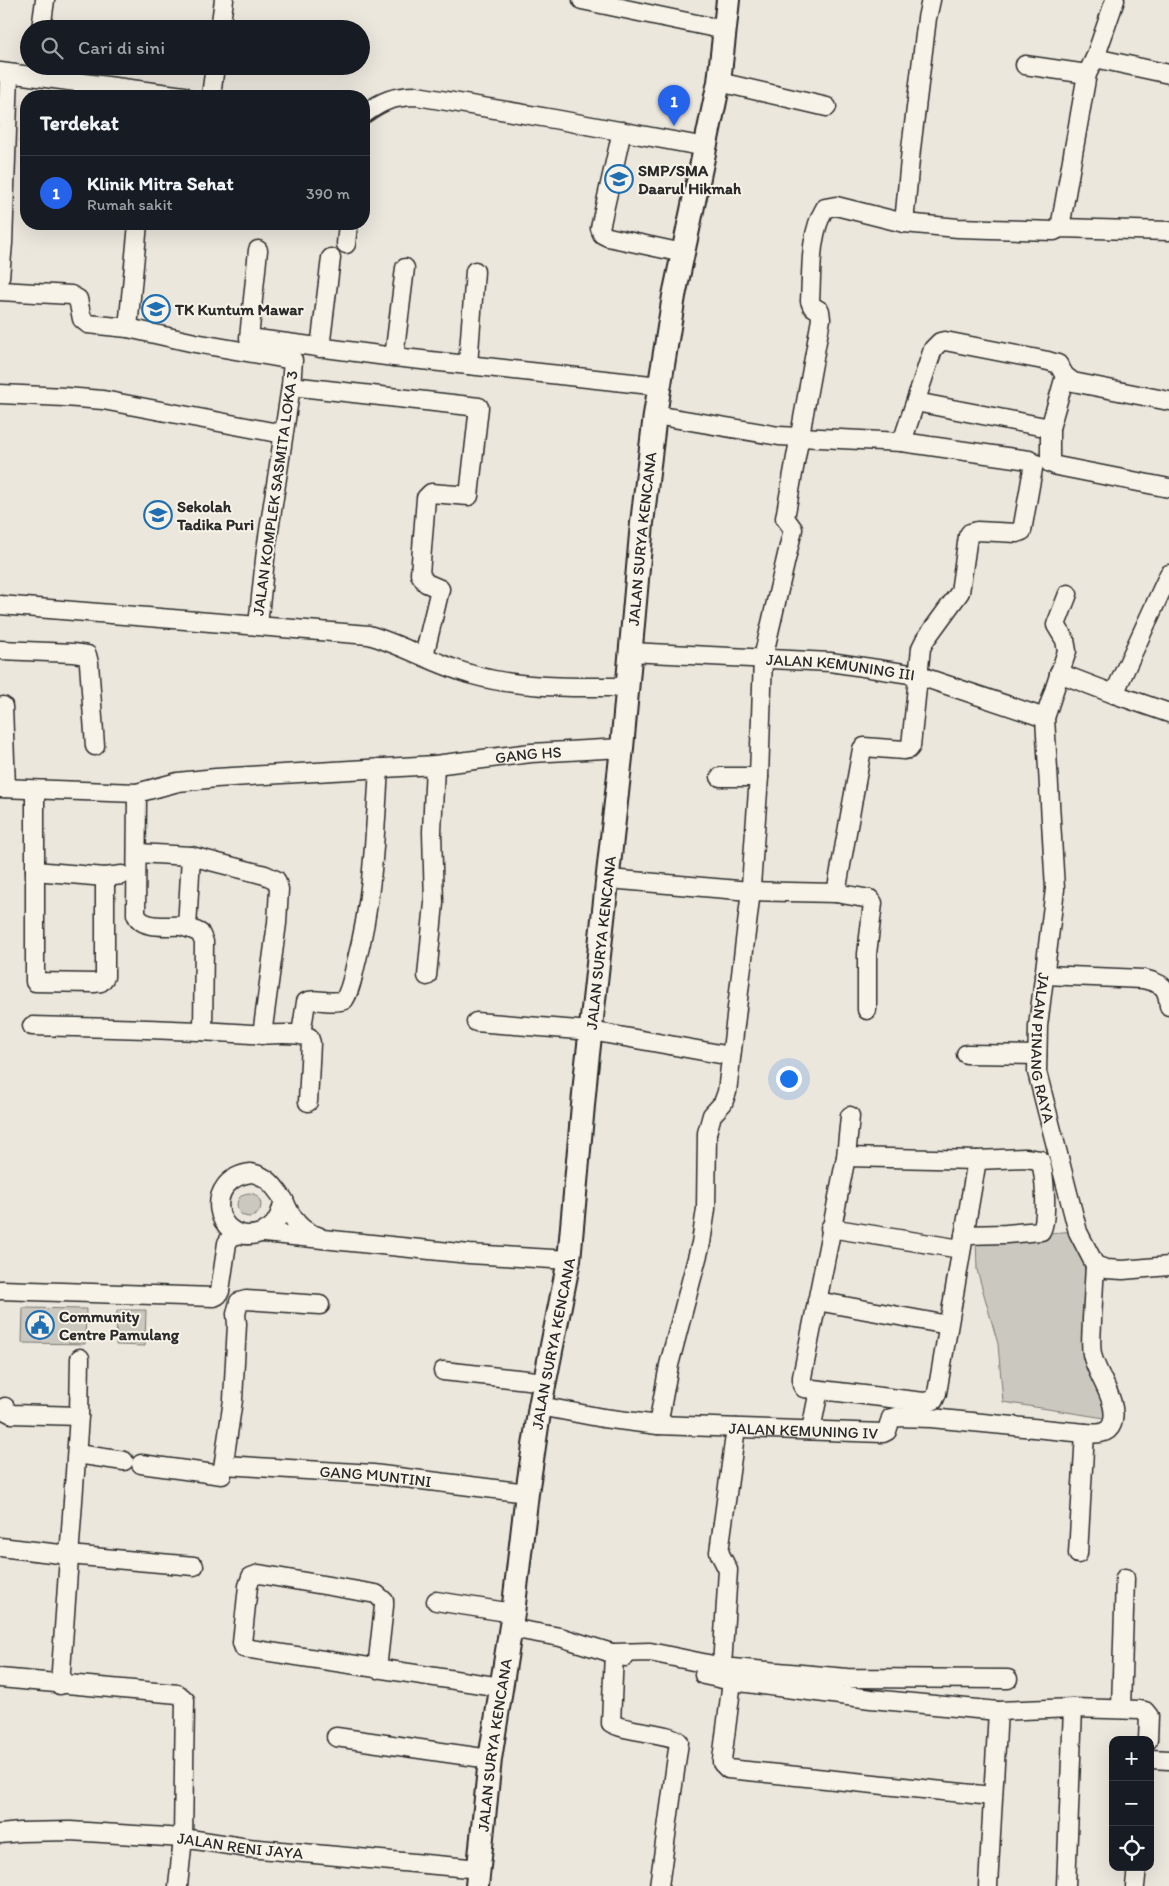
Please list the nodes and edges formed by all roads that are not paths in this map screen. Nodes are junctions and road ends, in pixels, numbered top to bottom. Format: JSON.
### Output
{"nodes":[{"id":1,"x":45,"y":0,"type":"edge"},
{"id":2,"x":224,"y":0,"type":"edge"},
{"id":3,"x":582,"y":0,"type":"edge"},
{"id":4,"x":728,"y":0,"type":"edge"},
{"id":5,"x":931,"y":0,"type":"edge"},
{"id":6,"x":1115,"y":0,"type":"edge"},
{"id":7,"x":42,"y":20,"type":"edge"},
{"id":8,"x":221,"y":20,"type":"edge"},
{"id":9,"x":725,"y":30,"type":"junction"},
{"id":10,"x":1026,"y":65,"type":"dead end"},
{"id":11,"x":1091,"y":66,"type":"junction"},
{"id":12,"x":20,"y":72,"type":"edge"},
{"id":13,"x":5,"y":73,"type":"edge"},
{"id":14,"x":1169,"y":74,"type":"edge"},
{"id":15,"x":50,"y":75,"type":"edge"},
{"id":16,"x":214,"y":75,"type":"edge"},
{"id":17,"x":719,"y":82,"type":"junction"},
{"id":18,"x":133,"y":90,"type":"edge"},
{"id":19,"x":212,"y":90,"type":"edge"},
{"id":20,"x":827,"y":107,"type":"dead end"},
{"id":21,"x":370,"y":110,"type":"edge"},
{"id":22,"x":622,"y":131,"type":"junction"},
{"id":23,"x":706,"y":147,"type":"junction"},
{"id":24,"x":904,"y":223,"type":"junction"},
{"id":25,"x":1060,"y":228,"type":"junction"},
{"id":26,"x":137,"y":230,"type":"edge"},
{"id":27,"x":347,"y":230,"type":"edge"},
{"id":28,"x":1169,"y":231,"type":"edge"},
{"id":29,"x":346,"y":244,"type":"dead end"},
{"id":30,"x":258,"y":250,"type":"dead end"},
{"id":31,"x":683,"y":253,"type":"junction"},
{"id":32,"x":331,"y":258,"type":"dead end"},
{"id":33,"x":406,"y":268,"type":"dead end"},
{"id":34,"x":475,"y":271,"type":"dead end"},
{"id":35,"x":0,"y":277,"type":"edge"},
{"id":36,"x":0,"y":291,"type":"edge"},
{"id":37,"x":128,"y":328,"type":"junction"},
{"id":38,"x":320,"y":348,"type":"junction"},
{"id":39,"x":394,"y":357,"type":"junction"},
{"id":40,"x":468,"y":365,"type":"junction"},
{"id":41,"x":1065,"y":376,"type":"junction"},
{"id":42,"x":291,"y":386,"type":"junction"},
{"id":43,"x":660,"y":386,"type":"junction"},
{"id":44,"x":0,"y":394,"type":"edge"},
{"id":45,"x":1169,"y":401,"type":"edge"},
{"id":46,"x":921,"y":403,"type":"dead end"},
{"id":47,"x":656,"y":415,"type":"junction"},
{"id":48,"x":1050,"y":428,"type":"junction"},
{"id":49,"x":283,"y":434,"type":"junction"},
{"id":50,"x":800,"y":438,"type":"junction"},
{"id":51,"x":902,"y":442,"type":"junction"},
{"id":52,"x":1169,"y":488,"type":"edge"},
{"id":53,"x":1169,"y":574,"type":"edge"},
{"id":54,"x":1068,"y":594,"type":"dead end"},
{"id":55,"x":0,"y":605,"type":"edge"},
{"id":56,"x":258,"y":625,"type":"junction"},
{"id":57,"x":0,"y":650,"type":"edge"},
{"id":58,"x":630,"y":652,"type":"junction"},
{"id":59,"x":424,"y":656,"type":"junction"},
{"id":60,"x":763,"y":658,"type":"junction"},
{"id":61,"x":1060,"y":673,"type":"junction"},
{"id":62,"x":918,"y":675,"type":"junction"},
{"id":63,"x":626,"y":687,"type":"junction"},
{"id":64,"x":1114,"y":694,"type":"junction"},
{"id":65,"x":3,"y":706,"type":"dead end"},
{"id":66,"x":1169,"y":713,"type":"edge"},
{"id":67,"x":1045,"y":718,"type":"junction"},
{"id":68,"x":95,"y":746,"type":"dead end"},
{"id":69,"x":622,"y":748,"type":"junction"},
{"id":70,"x":435,"y":765,"type":"junction"},
{"id":71,"x":379,"y":768,"type":"junction"},
{"id":72,"x":720,"y":777,"type":"dead end"},
{"id":73,"x":759,"y":777,"type":"junction"},
{"id":74,"x":3,"y":788,"type":"edge"},
{"id":75,"x":35,"y":790,"type":"junction"},
{"id":76,"x":137,"y":792,"type":"junction"},
{"id":77,"x":137,"y":853,"type":"junction"},
{"id":78,"x":191,"y":856,"type":"junction"},
{"id":79,"x":35,"y":871,"type":"junction"},
{"id":80,"x":609,"y":879,"type":"junction"},
{"id":81,"x":750,"y":891,"type":"junction"},
{"id":82,"x":836,"y":893,"type":"junction"},
{"id":83,"x":187,"y":928,"type":"junction"},
{"id":84,"x":1044,"y":975,"type":"junction"},
{"id":85,"x":427,"y":976,"type":"dead end"},
{"id":86,"x":1169,"y":1006,"type":"edge"},
{"id":87,"x":866,"y":1010,"type":"dead end"},
{"id":88,"x":476,"y":1022,"type":"dead end"},
{"id":89,"x":32,"y":1026,"type":"dead end"},
{"id":90,"x":203,"y":1031,"type":"junction"},
{"id":91,"x":591,"y":1031,"type":"junction"},
{"id":92,"x":301,"y":1034,"type":"junction"},
{"id":93,"x":262,"y":1035,"type":"junction"},
{"id":94,"x":966,"y":1054,"type":"dead end"},
{"id":95,"x":1037,"y":1055,"type":"junction"},
{"id":96,"x":731,"y":1056,"type":"junction"},
{"id":97,"x":308,"y":1102,"type":"dead end"},
{"id":98,"x":850,"y":1116,"type":"dead end"},
{"id":99,"x":846,"y":1157,"type":"junction"},
{"id":100,"x":977,"y":1160,"type":"junction"},
{"id":101,"x":284,"y":1200,"type":"junction"},
{"id":102,"x":830,"y":1228,"type":"junction"},
{"id":103,"x":264,"y":1232,"type":"junction"},
{"id":104,"x":240,"y":1234,"type":"junction"},
{"id":105,"x":331,"y":1238,"type":"junction"},
{"id":106,"x":962,"y":1242,"type":"junction"},
{"id":107,"x":569,"y":1260,"type":"junction"},
{"id":108,"x":1095,"y":1265,"type":"junction"},
{"id":109,"x":1169,"y":1266,"type":"edge"},
{"id":110,"x":0,"y":1290,"type":"edge"},
{"id":111,"x":818,"y":1301,"type":"junction"},
{"id":112,"x":320,"y":1305,"type":"dead end"},
{"id":113,"x":948,"y":1325,"type":"junction"},
{"id":114,"x":80,"y":1358,"type":"dead end"},
{"id":115,"x":443,"y":1371,"type":"dead end"},
{"id":116,"x":546,"y":1382,"type":"junction"},
{"id":117,"x":819,"y":1390,"type":"junction"},
{"id":118,"x":540,"y":1406,"type":"junction"},
{"id":119,"x":5,"y":1407,"type":"dead end"},
{"id":120,"x":79,"y":1416,"type":"junction"},
{"id":121,"x":658,"y":1425,"type":"junction"},
{"id":122,"x":736,"y":1428,"type":"junction"},
{"id":123,"x":811,"y":1430,"type":"junction"},
{"id":124,"x":1085,"y":1433,"type":"junction"},
{"id":125,"x":76,"y":1454,"type":"junction"},
{"id":126,"x":224,"y":1465,"type":"junction"},
{"id":127,"x":527,"y":1493,"type":"junction"},
{"id":128,"x":0,"y":1546,"type":"edge"},
{"id":129,"x":1078,"y":1554,"type":"dead end"},
{"id":130,"x":69,"y":1555,"type":"junction"},
{"id":131,"x":194,"y":1566,"type":"dead end"},
{"id":132,"x":1125,"y":1578,"type":"dead end"},
{"id":133,"x":436,"y":1601,"type":"dead end"},
{"id":134,"x":511,"y":1621,"type":"junction"},
{"id":135,"x":614,"y":1652,"type":"junction"},
{"id":136,"x":377,"y":1669,"type":"junction"},
{"id":137,"x":727,"y":1674,"type":"junction"},
{"id":138,"x":0,"y":1678,"type":"edge"},
{"id":139,"x":1008,"y":1678,"type":"dead end"},
{"id":140,"x":60,"y":1685,"type":"junction"},
{"id":141,"x":501,"y":1687,"type":"junction"},
{"id":142,"x":1074,"y":1708,"type":"junction"},
{"id":143,"x":1121,"y":1708,"type":"junction"},
{"id":144,"x":998,"y":1711,"type":"junction"},
{"id":145,"x":1148,"y":1736,"type":"edge"},
{"id":146,"x":336,"y":1737,"type":"dead end"},
{"id":147,"x":490,"y":1759,"type":"junction"},
{"id":148,"x":1154,"y":1760,"type":"edge"},
{"id":149,"x":1169,"y":1760,"type":"edge"},
{"id":150,"x":992,"y":1796,"type":"junction"},
{"id":151,"x":0,"y":1834,"type":"edge"},
{"id":152,"x":183,"y":1838,"type":"junction"},
{"id":153,"x":1137,"y":1871,"type":"edge"},
{"id":154,"x":478,"y":1878,"type":"edge"},
{"id":155,"x":178,"y":1886,"type":"edge"},
{"id":156,"x":659,"y":1886,"type":"edge"},
{"id":157,"x":988,"y":1886,"type":"edge"},
{"id":158,"x":1066,"y":1886,"type":"edge"},
{"id":159,"x":1135,"y":1886,"type":"edge"}],
"edges":[{"from":1,"to":7,"type":"street"},
{"from":2,"to":8,"type":"street"},
{"from":3,"to":9,"type":"street"},
{"from":4,"to":9,"type":"main road","name":"JALAN SURYA KENCANA"},
{"from":5,"to":24,"type":"street"},
{"from":6,"to":11,"type":"street"},
{"from":9,"to":17,"type":"main road","name":"JALAN SURYA KENCANA"},
{"from":10,"to":11,"type":"street"},
{"from":11,"to":14,"type":"street"},
{"from":11,"to":25,"type":"street"},
{"from":12,"to":13,"type":"street"},
{"from":13,"to":35,"type":"street"},
{"from":15,"to":18,"type":"street"},
{"from":16,"to":19,"type":"street"},
{"from":17,"to":20,"type":"street"},
{"from":17,"to":23,"type":"main road","name":"JALAN SURYA KENCANA"},
{"from":21,"to":22,"type":"street"},
{"from":22,"to":23,"type":"street"},
{"from":22,"to":31,"type":"street"},
{"from":23,"to":31,"type":"main road","name":"JALAN SURYA KENCANA"},
{"from":24,"to":25,"type":"street"},
{"from":24,"to":50,"type":"street"},
{"from":25,"to":28,"type":"street"},
{"from":26,"to":37,"type":"street"},
{"from":27,"to":29,"type":"street"},
{"from":30,"to":38,"type":"street"},
{"from":31,"to":43,"type":"main road","name":"JALAN SURYA KENCANA"},
{"from":32,"to":38,"type":"street"},
{"from":33,"to":39,"type":"street"},
{"from":34,"to":40,"type":"street"},
{"from":36,"to":37,"type":"street"},
{"from":37,"to":42,"type":"street","name":"JALAN KOMPLEK SASMITA LOKA 3"},
{"from":38,"to":39,"type":"street"},
{"from":39,"to":40,"type":"street"},
{"from":40,"to":43,"type":"street"},
{"from":41,"to":45,"type":"street"},
{"from":41,"to":48,"type":"street"},
{"from":41,"to":51,"type":"street"},
{"from":42,"to":49,"type":"street","name":"JALAN KOMPLEK SASMITA LOKA 3"},
{"from":42,"to":59,"type":"street"},
{"from":43,"to":47,"type":"main road","name":"JALAN SURYA KENCANA"},
{"from":44,"to":49,"type":"street"},
{"from":46,"to":48,"type":"street"},
{"from":47,"to":50,"type":"street"},
{"from":47,"to":58,"type":"main road","name":"JALAN SURYA KENCANA"},
{"from":48,"to":52,"type":"street"},
{"from":49,"to":56,"type":"street","name":"JALAN KOMPLEK SASMITA LOKA 3"},
{"from":50,"to":51,"type":"street"},
{"from":50,"to":60,"type":"street"},
{"from":51,"to":62,"type":"street"},
{"from":53,"to":64,"type":"street"},
{"from":54,"to":61,"type":"street"},
{"from":55,"to":56,"type":"street"},
{"from":56,"to":59,"type":"street"},
{"from":57,"to":68,"type":"street"},
{"from":58,"to":60,"type":"street","name":"JALAN KEMUNING III"},
{"from":58,"to":63,"type":"main road","name":"JALAN SURYA KENCANA"},
{"from":59,"to":63,"type":"street"},
{"from":60,"to":62,"type":"street","name":"JALAN KEMUNING III"},
{"from":60,"to":73,"type":"street"},
{"from":61,"to":64,"type":"street"},
{"from":61,"to":67,"type":"street"},
{"from":62,"to":67,"type":"street","name":"JALAN KEMUNING III"},
{"from":62,"to":82,"type":"street"},
{"from":63,"to":69,"type":"main road","name":"JALAN SURYA KENCANA"},
{"from":64,"to":66,"type":"street"},
{"from":65,"to":74,"type":"street"},
{"from":67,"to":84,"type":"street","name":"JALAN PINANG RAYA"},
{"from":69,"to":70,"type":"street","name":"GANG HS"},
{"from":69,"to":80,"type":"main road","name":"JALAN SURYA KENCANA"},
{"from":70,"to":71,"type":"street","name":"GANG HS"},
{"from":70,"to":85,"type":"street"},
{"from":71,"to":76,"type":"street","name":"GANG HS"},
{"from":71,"to":92,"type":"street"},
{"from":72,"to":73,"type":"street"},
{"from":73,"to":81,"type":"street"},
{"from":74,"to":75,"type":"street","name":"GANG HS"},
{"from":75,"to":76,"type":"street","name":"GANG HS"},
{"from":75,"to":79,"type":"street"},
{"from":76,"to":77,"type":"street"},
{"from":77,"to":78,"type":"street"},
{"from":77,"to":83,"type":"street"},
{"from":78,"to":83,"type":"street"},
{"from":78,"to":93,"type":"street"},
{"from":79,"to":79,"type":"street"},
{"from":80,"to":81,"type":"street"},
{"from":80,"to":91,"type":"main road","name":"JALAN SURYA KENCANA"},
{"from":81,"to":82,"type":"street"},
{"from":81,"to":96,"type":"street"},
{"from":82,"to":87,"type":"street"},
{"from":83,"to":90,"type":"street"},
{"from":84,"to":86,"type":"street"},
{"from":84,"to":95,"type":"street","name":"JALAN PINANG RAYA"},
{"from":88,"to":91,"type":"street"},
{"from":89,"to":90,"type":"street"},
{"from":90,"to":93,"type":"street"},
{"from":91,"to":96,"type":"street"},
{"from":91,"to":107,"type":"main road","name":"JALAN SURYA KENCANA"},
{"from":92,"to":93,"type":"street"},
{"from":92,"to":97,"type":"street"},
{"from":94,"to":95,"type":"street"},
{"from":95,"to":108,"type":"street","name":"JALAN PINANG RAYA"},
{"from":96,"to":121,"type":"street"},
{"from":98,"to":99,"type":"street"},
{"from":99,"to":100,"type":"street"},
{"from":99,"to":102,"type":"street"},
{"from":100,"to":106,"type":"street"},
{"from":100,"to":106,"type":"street"},
{"from":101,"to":103,"type":"street"},
{"from":101,"to":104,"type":"street"},
{"from":101,"to":105,"type":"street"},
{"from":102,"to":106,"type":"street"},
{"from":102,"to":111,"type":"street"},
{"from":103,"to":104,"type":"street"},
{"from":103,"to":105,"type":"street"},
{"from":104,"to":110,"type":"street"},
{"from":105,"to":107,"type":"street"},
{"from":106,"to":113,"type":"street"},
{"from":107,"to":116,"type":"main road","name":"JALAN SURYA KENCANA"},
{"from":108,"to":109,"type":"street"},
{"from":108,"to":124,"type":"street"},
{"from":111,"to":113,"type":"street"},
{"from":111,"to":117,"type":"street"},
{"from":112,"to":126,"type":"street"},
{"from":113,"to":117,"type":"street"},
{"from":114,"to":120,"type":"street"},
{"from":115,"to":116,"type":"street"},
{"from":116,"to":118,"type":"main road","name":"JALAN SURYA KENCANA"},
{"from":117,"to":123,"type":"street"},
{"from":118,"to":121,"type":"street","name":"JALAN KEMUNING IV"},
{"from":118,"to":127,"type":"main road","name":"JALAN SURYA KENCANA"},
{"from":119,"to":120,"type":"street"},
{"from":120,"to":125,"type":"street"},
{"from":121,"to":122,"type":"street","name":"JALAN KEMUNING IV"},
{"from":122,"to":123,"type":"street","name":"JALAN KEMUNING IV"},
{"from":122,"to":137,"type":"street"},
{"from":123,"to":124,"type":"street","name":"JALAN KEMUNING IV"},
{"from":124,"to":129,"type":"street"},
{"from":125,"to":126,"type":"street"},
{"from":125,"to":130,"type":"street"},
{"from":126,"to":127,"type":"street","name":"GANG MUNTINI"},
{"from":127,"to":134,"type":"main road","name":"JALAN SURYA KENCANA"},
{"from":128,"to":130,"type":"street"},
{"from":130,"to":131,"type":"street"},
{"from":130,"to":140,"type":"street"},
{"from":132,"to":143,"type":"street"},
{"from":133,"to":134,"type":"street"},
{"from":134,"to":135,"type":"street"},
{"from":134,"to":141,"type":"main road","name":"JALAN SURYA KENCANA"},
{"from":135,"to":137,"type":"street"},
{"from":135,"to":156,"type":"street"},
{"from":136,"to":136,"type":"street"},
{"from":136,"to":141,"type":"street"},
{"from":137,"to":139,"type":"street"},
{"from":137,"to":144,"type":"street"},
{"from":137,"to":150,"type":"street"},
{"from":138,"to":140,"type":"street"},
{"from":140,"to":152,"type":"street"},
{"from":141,"to":147,"type":"main road","name":"JALAN SURYA KENCANA"},
{"from":142,"to":143,"type":"street"},
{"from":142,"to":144,"type":"street"},
{"from":142,"to":158,"type":"street"},
{"from":143,"to":145,"type":"street"},
{"from":144,"to":150,"type":"street"},
{"from":146,"to":147,"type":"street"},
{"from":147,"to":154,"type":"main road","name":"JALAN SURYA KENCANA"},
{"from":148,"to":149,"type":"street"},
{"from":150,"to":157,"type":"street"},
{"from":151,"to":152,"type":"street","name":"JALAN RENI JAYA"},
{"from":152,"to":154,"type":"street","name":"JALAN RENI JAYA"},
{"from":152,"to":155,"type":"street"},
{"from":153,"to":159,"type":"street"}]}
